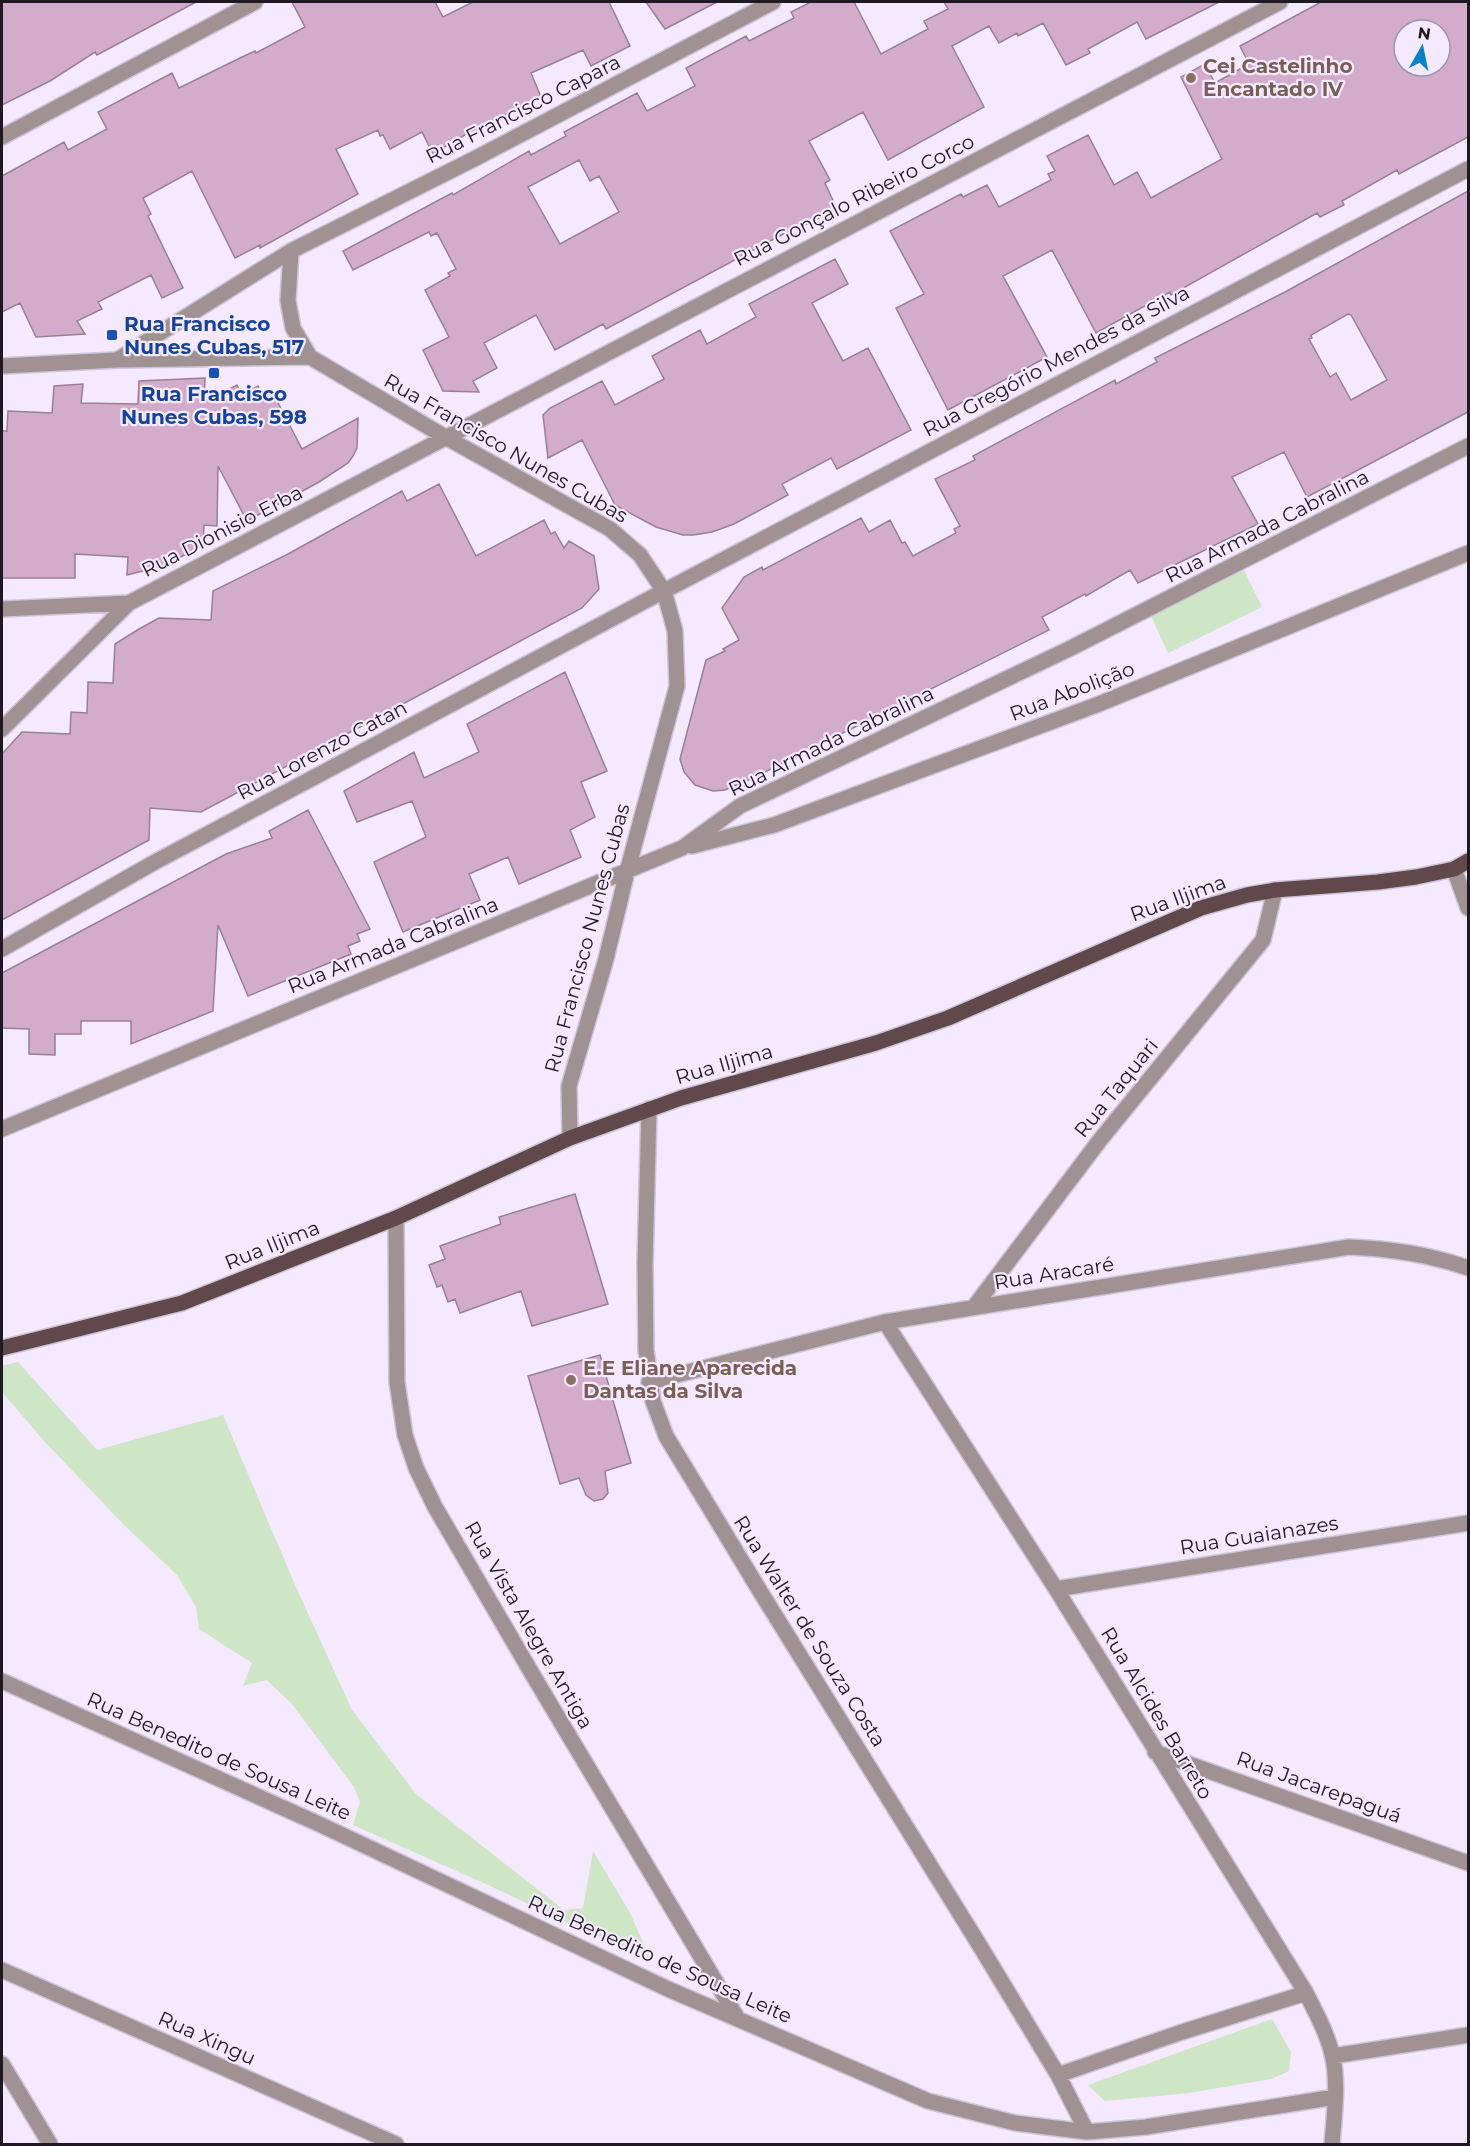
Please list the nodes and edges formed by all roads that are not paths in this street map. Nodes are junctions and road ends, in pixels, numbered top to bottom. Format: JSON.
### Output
{"nodes":[{"id":1,"x":255,"y":2,"type":"edge"},
{"id":2,"x":773,"y":2,"type":"edge"},
{"id":3,"x":1280,"y":2,"type":"edge"},
{"id":4,"x":2,"y":137,"type":"edge"},
{"id":5,"x":1468,"y":169,"type":"edge"},
{"id":6,"x":291,"y":251,"type":"junction"},
{"id":7,"x":310,"y":357,"type":"junction"},
{"id":8,"x":117,"y":360,"type":"junction"},
{"id":9,"x":2,"y":366,"type":"edge"},
{"id":10,"x":447,"y":438,"type":"junction"},
{"id":11,"x":1468,"y":446,"type":"edge"},
{"id":12,"x":1468,"y":553,"type":"edge"},
{"id":13,"x":664,"y":591,"type":"junction"},
{"id":14,"x":129,"y":603,"type":"junction"},
{"id":15,"x":2,"y":609,"type":"edge"},
{"id":16,"x":2,"y":729,"type":"edge"},
{"id":17,"x":682,"y":848,"type":"junction"},
{"id":18,"x":1468,"y":861,"type":"edge"},
{"id":19,"x":1454,"y":869,"type":"junction"},
{"id":20,"x":627,"y":872,"type":"junction"},
{"id":21,"x":1275,"y":890,"type":"junction"},
{"id":22,"x":1468,"y":908,"type":"edge"},
{"id":23,"x":2,"y":949,"type":"edge"},
{"id":24,"x":649,"y":1109,"type":"junction"},
{"id":25,"x":2,"y":1129,"type":"edge"},
{"id":26,"x":570,"y":1138,"type":"junction"},
{"id":27,"x":396,"y":1218,"type":"junction"},
{"id":28,"x":1468,"y":1268,"type":"edge"},
{"id":29,"x":974,"y":1307,"type":"junction"},
{"id":30,"x":885,"y":1323,"type":"junction"},
{"id":31,"x":2,"y":1348,"type":"edge"},
{"id":32,"x":649,"y":1382,"type":"junction"},
{"id":33,"x":1468,"y":1523,"type":"edge"},
{"id":34,"x":1056,"y":1589,"type":"junction"},
{"id":35,"x":2,"y":1681,"type":"edge"},
{"id":36,"x":1155,"y":1752,"type":"junction"},
{"id":37,"x":1468,"y":1863,"type":"edge"},
{"id":38,"x":2,"y":1970,"type":"edge"},
{"id":39,"x":1306,"y":1993,"type":"junction"},
{"id":40,"x":738,"y":2019,"type":"junction"},
{"id":41,"x":1468,"y":2035,"type":"edge"},
{"id":42,"x":1333,"y":2056,"type":"junction"},
{"id":43,"x":2,"y":2064,"type":"edge"},
{"id":44,"x":1058,"y":2075,"type":"junction"},
{"id":45,"x":1335,"y":2097,"type":"junction"},
{"id":46,"x":1087,"y":2132,"type":"junction"},
{"id":47,"x":50,"y":2145,"type":"edge"},
{"id":48,"x":396,"y":2145,"type":"edge"},
{"id":49,"x":1332,"y":2145,"type":"edge"}],
"edges":[{"from":1,"to":4,"type":"street"},
{"from":2,"to":6,"type":"street","name":"Rua Francisco Capara"},
{"from":3,"to":10,"type":"street","name":"Rua Gonçalo Ribeiro Corco"},
{"from":5,"to":13,"type":"street","name":"Rua Gregório Mendes da Silva"},
{"from":6,"to":7,"type":"street"},
{"from":6,"to":8,"type":"street","name":"Rua Francisco Capara"},
{"from":7,"to":8,"type":"street"},
{"from":7,"to":10,"type":"street","name":"Rua Francisco Nunes Cubas"},
{"from":8,"to":9,"type":"street"},
{"from":10,"to":13,"type":"street","name":"Rua Francisco Nunes Cubas"},
{"from":10,"to":14,"type":"street","name":"Rua Dionisio Erba"},
{"from":11,"to":17,"type":"street","name":"Rua Armada Cabralina"},
{"from":12,"to":17,"type":"street","name":"Rua Abolição"},
{"from":13,"to":20,"type":"street","name":"Rua Francisco Nunes Cubas"},
{"from":13,"to":23,"type":"street","name":"Rua Lorenzo Catan"},
{"from":14,"to":15,"type":"street","name":"Rua Dionisio Erba"},
{"from":14,"to":16,"type":"street"},
{"from":17,"to":20,"type":"street","name":"Rua Armada Cabralina"},
{"from":18,"to":19,"type":"main road","name":"Rua Iljima"},
{"from":19,"to":21,"type":"main road","name":"Rua Iljima"},
{"from":19,"to":22,"type":"street"},
{"from":20,"to":25,"type":"street","name":"Rua Armada Cabralina"},
{"from":20,"to":26,"type":"street","name":"Rua Francisco Nunes Cubas"},
{"from":21,"to":24,"type":"main road","name":"Rua Iljima"},
{"from":21,"to":29,"type":"street","name":"Rua Taquari"},
{"from":24,"to":26,"type":"main road","name":"Rua Iljima"},
{"from":24,"to":32,"type":"street","name":"Rua Walter de Souza Costa"},
{"from":26,"to":27,"type":"main road","name":"Rua Iljima"},
{"from":27,"to":31,"type":"main road","name":"Rua Iljima"},
{"from":27,"to":40,"type":"street","name":"Rua Vista Alegre Antiga"},
{"from":28,"to":29,"type":"street","name":"Rua Aracaré"},
{"from":29,"to":30,"type":"street","name":"Rua Aracaré"},
{"from":30,"to":32,"type":"street","name":"Rua Aracaré"},
{"from":30,"to":34,"type":"street","name":"Rua Alcides Barreto"},
{"from":32,"to":44,"type":"street","name":"Rua Walter de Souza Costa"},
{"from":33,"to":34,"type":"street","name":"Rua Guaianazes"},
{"from":34,"to":36,"type":"street","name":"Rua Alcides Barreto"},
{"from":35,"to":40,"type":"street","name":"Rua Benedito de Sousa Leite"},
{"from":36,"to":37,"type":"street","name":"Rua Jacarepaguá"},
{"from":36,"to":39,"type":"street","name":"Rua Alcides Barreto"},
{"from":38,"to":48,"type":"street","name":"Rua Xingu"},
{"from":39,"to":42,"type":"street","name":"Rua Alcides Barreto"},
{"from":39,"to":44,"type":"street"},
{"from":40,"to":46,"type":"street","name":"Rua Benedito de Sousa Leite"},
{"from":41,"to":42,"type":"street"},
{"from":42,"to":45,"type":"street","name":"Rua Alcides Barreto"},
{"from":43,"to":47,"type":"street"},
{"from":44,"to":46,"type":"street","name":"Rua Walter de Souza Costa"},
{"from":45,"to":46,"type":"street","name":"Rua Benedito de Sousa Leite"},
{"from":45,"to":49,"type":"street","name":"Rua Alcides Barreto"}]}
